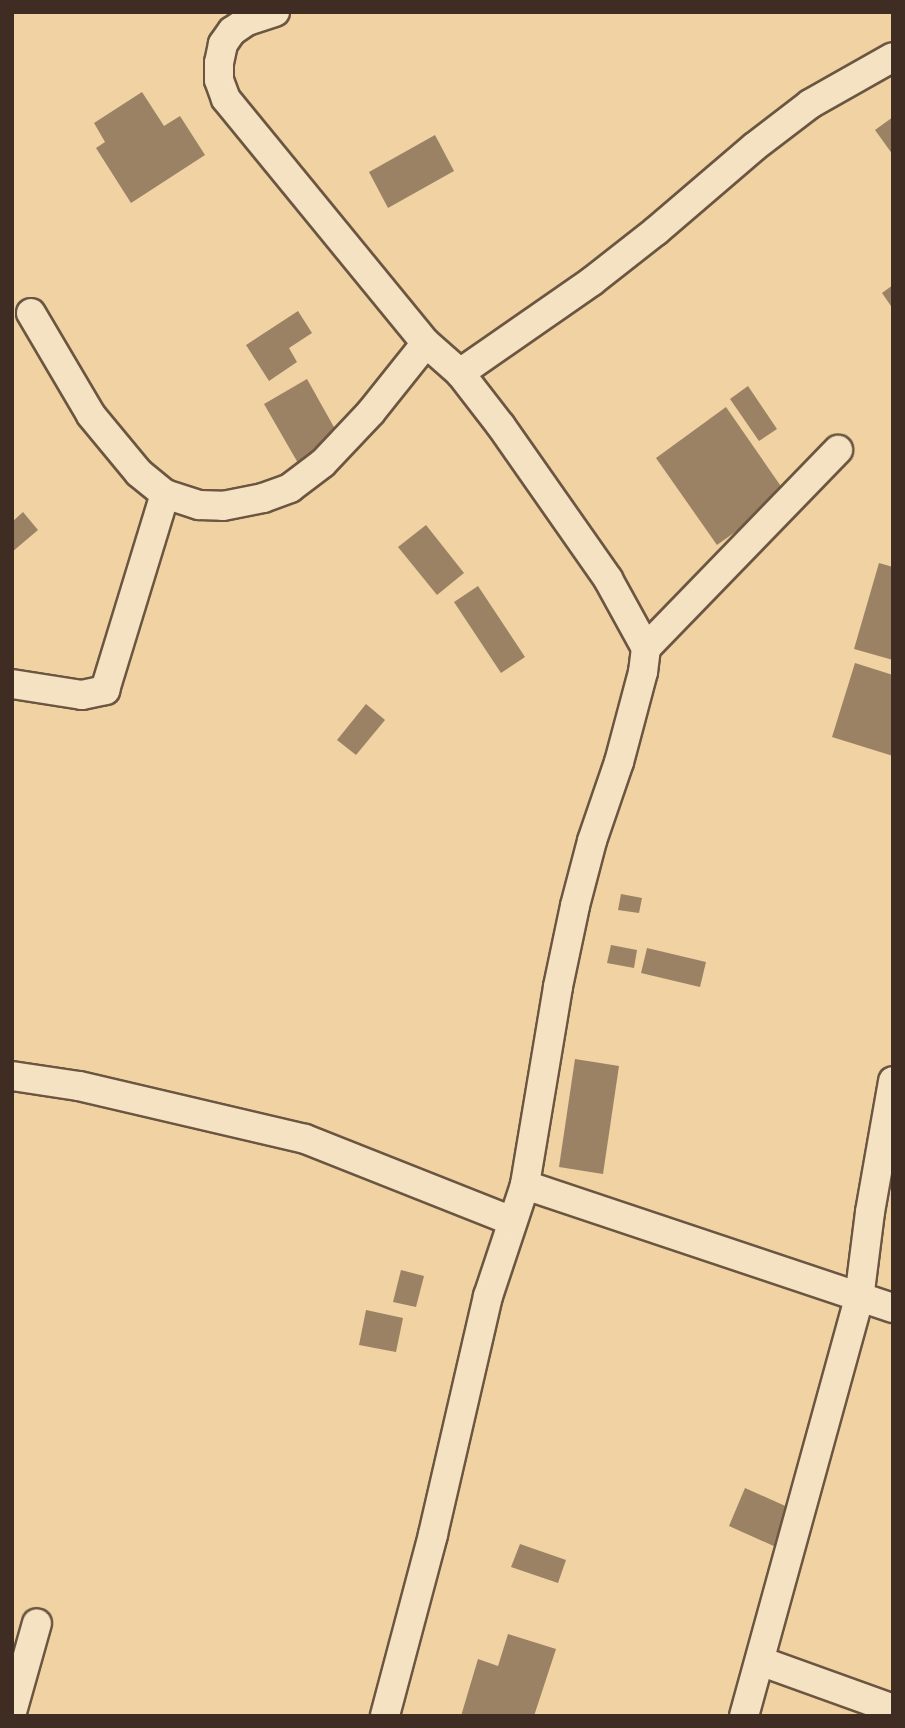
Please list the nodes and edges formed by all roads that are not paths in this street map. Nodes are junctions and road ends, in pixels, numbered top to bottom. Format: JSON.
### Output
{"nodes":[{"id":1,"x":275,"y":12,"type":"edge"},
{"id":2,"x":893,"y":57,"type":"edge"},
{"id":3,"x":30,"y":313,"type":"dead end"},
{"id":4,"x":426,"y":343,"type":"junction"},
{"id":5,"x":460,"y":373,"type":"junction"},
{"id":6,"x":838,"y":450,"type":"dead end"},
{"id":7,"x":165,"y":494,"type":"junction"},
{"id":8,"x":646,"y":648,"type":"junction"},
{"id":9,"x":12,"y":684,"type":"edge"},
{"id":10,"x":12,"y":1076,"type":"edge"},
{"id":11,"x":893,"y":1081,"type":"edge"},
{"id":12,"x":526,"y":1185,"type":"junction"},
{"id":13,"x":512,"y":1221,"type":"junction"},
{"id":14,"x":859,"y":1299,"type":"junction"},
{"id":15,"x":893,"y":1308,"type":"edge"},
{"id":16,"x":37,"y":1623,"type":"dead end"},
{"id":17,"x":760,"y":1661,"type":"junction"},
{"id":18,"x":893,"y":1709,"type":"edge"},
{"id":19,"x":12,"y":1712,"type":"edge"},
{"id":20,"x":384,"y":1716,"type":"edge"},
{"id":21,"x":744,"y":1716,"type":"edge"}],
"edges":[{"from":1,"to":4,"type":"street"},
{"from":2,"to":5,"type":"street"},
{"from":3,"to":7,"type":"street"},
{"from":4,"to":5,"type":"street"},
{"from":4,"to":7,"type":"street"},
{"from":5,"to":8,"type":"street"},
{"from":6,"to":8,"type":"street"},
{"from":7,"to":9,"type":"street"},
{"from":8,"to":12,"type":"street"},
{"from":10,"to":13,"type":"street"},
{"from":11,"to":14,"type":"street"},
{"from":12,"to":13,"type":"street"},
{"from":12,"to":14,"type":"street"},
{"from":13,"to":20,"type":"street"},
{"from":14,"to":15,"type":"street"},
{"from":14,"to":17,"type":"street"},
{"from":16,"to":19,"type":"street"},
{"from":17,"to":18,"type":"street"},
{"from":17,"to":21,"type":"street"}]}
